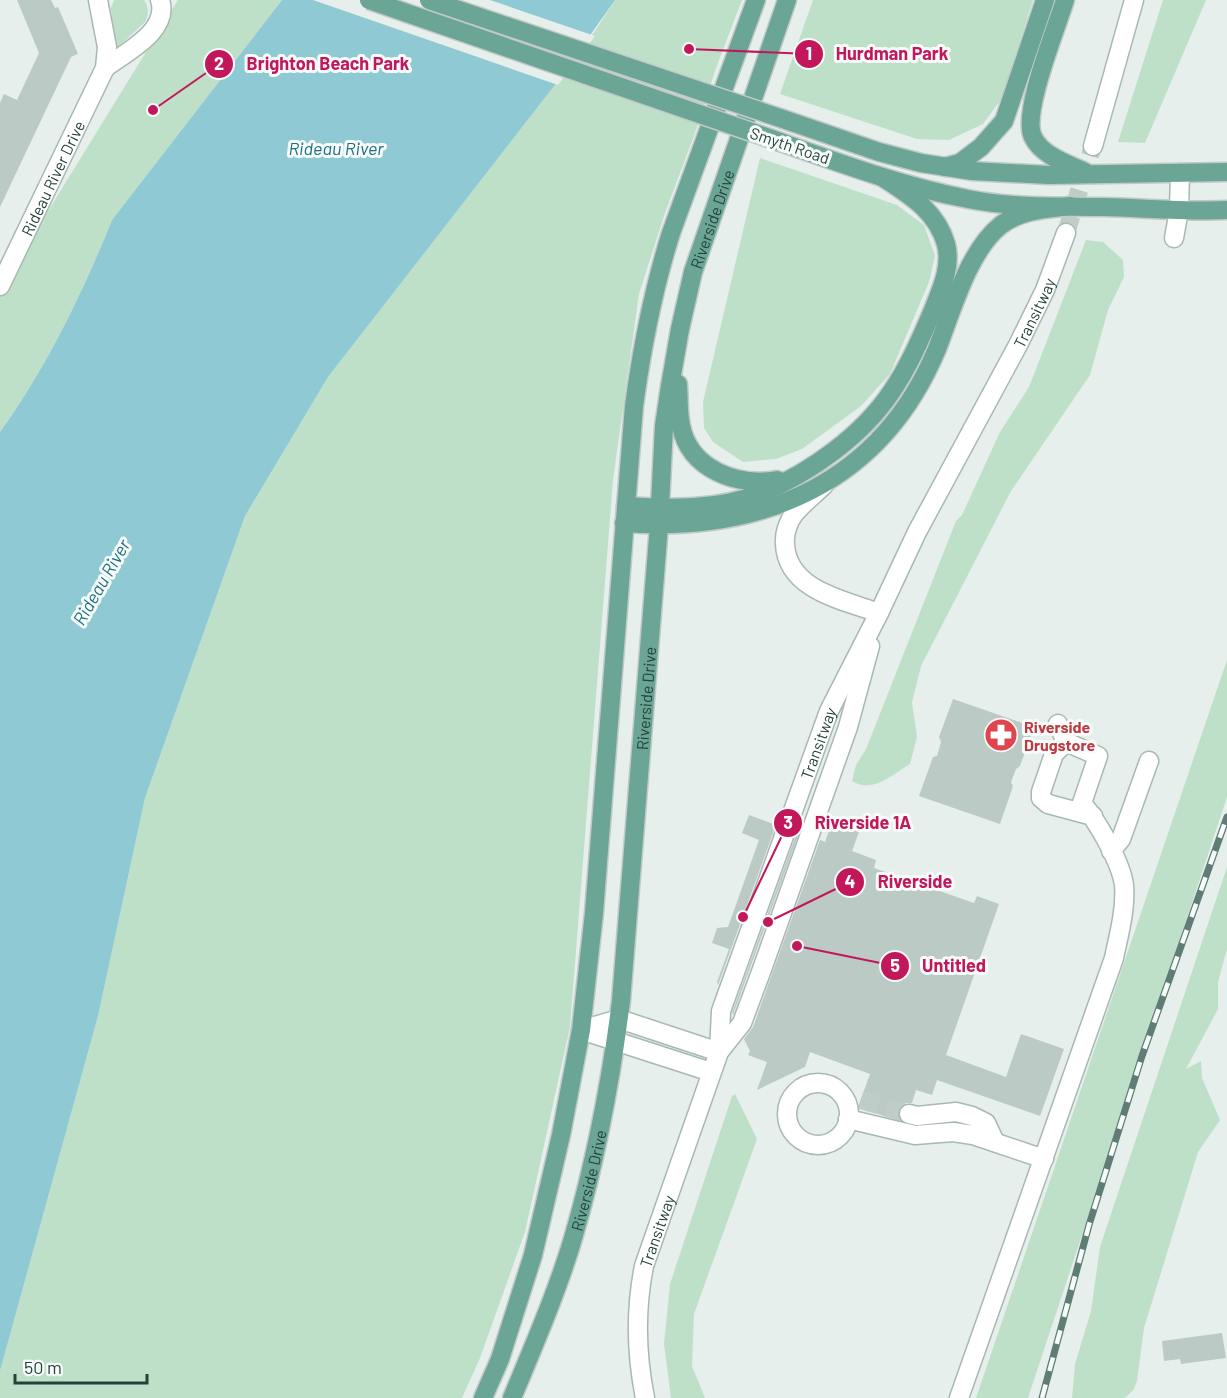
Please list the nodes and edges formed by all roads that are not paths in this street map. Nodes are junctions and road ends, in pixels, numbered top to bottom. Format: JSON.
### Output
{"nodes":[{"id":1,"x":160,"y":0,"type":"edge"},
{"id":2,"x":369,"y":0,"type":"edge"},
{"id":3,"x":429,"y":0,"type":"edge"},
{"id":4,"x":756,"y":0,"type":"edge"},
{"id":5,"x":787,"y":0,"type":"edge"},
{"id":6,"x":1045,"y":0,"type":"edge"},
{"id":7,"x":1065,"y":0,"type":"edge"},
{"id":8,"x":1134,"y":0,"type":"edge"},
{"id":9,"x":100,"y":1,"type":"edge"},
{"id":10,"x":105,"y":68,"type":"junction"},
{"id":11,"x":1092,"y":146,"type":"tunnel mouth"},
{"id":12,"x":945,"y":167,"type":"junction"},
{"id":13,"x":1227,"y":172,"type":"edge"},
{"id":14,"x":1180,"y":173,"type":"junction"},
{"id":15,"x":1090,"y":174,"type":"junction"},
{"id":16,"x":882,"y":177,"type":"junction"},
{"id":17,"x":1070,"y":207,"type":"junction"},
{"id":18,"x":1179,"y":210,"type":"junction"},
{"id":19,"x":1227,"y":210,"type":"edge"},
{"id":20,"x":1066,"y":233,"type":"tunnel mouth"},
{"id":21,"x":1173,"y":238,"type":"dead end"},
{"id":22,"x":0,"y":286,"type":"edge"},
{"id":23,"x":675,"y":356,"type":"junction"},
{"id":24,"x":791,"y":478,"type":"junction"},
{"id":25,"x":825,"y":485,"type":"junction"},
{"id":26,"x":625,"y":514,"type":"junction"},
{"id":27,"x":659,"y":517,"type":"junction"},
{"id":28,"x":879,"y":613,"type":"junction"},
{"id":29,"x":1058,"y":724,"type":"dead end"},
{"id":30,"x":1066,"y":742,"type":"junction"},
{"id":31,"x":1149,"y":761,"type":"dead end"},
{"id":32,"x":1093,"y":816,"type":"junction"},
{"id":33,"x":1112,"y":851,"type":"junction"},
{"id":34,"x":619,"y":1019,"type":"junction"},
{"id":35,"x":580,"y":1029,"type":"junction"},
{"id":36,"x":616,"y":1042,"type":"junction"},
{"id":37,"x":719,"y":1052,"type":"junction"},
{"id":38,"x":711,"y":1072,"type":"junction"},
{"id":39,"x":909,"y":1114,"type":"tunnel mouth"},
{"id":40,"x":848,"y":1119,"type":"junction"},
{"id":41,"x":995,"y":1142,"type":"junction"},
{"id":42,"x":1044,"y":1159,"type":"junction"},
{"id":43,"x":527,"y":1362,"type":"junction"},
{"id":44,"x":483,"y":1398,"type":"edge"},
{"id":45,"x":512,"y":1398,"type":"edge"},
{"id":46,"x":519,"y":1398,"type":"edge"},
{"id":47,"x":645,"y":1398,"type":"edge"},
{"id":48,"x":959,"y":1398,"type":"edge"}],
"edges":[{"from":1,"to":10,"type":"street","name":"Rideau River Drive"},
{"from":2,"to":16,"type":"main road","name":"Smyth Road","bridge":true},
{"from":3,"to":12,"type":"main road","name":"Smyth Road","bridge":true},
{"from":4,"to":26,"type":"main road","name":"Riverside Drive"},
{"from":5,"to":23,"type":"main road","name":"Riverside Drive"},
{"from":6,"to":12,"type":"main road"},
{"from":7,"to":15,"type":"main road"},
{"from":8,"to":11,"type":"street"},
{"from":9,"to":10,"type":"street","name":"Rideau River Drive"},
{"from":10,"to":22,"type":"street","name":"Rideau River Drive"},
{"from":12,"to":15,"type":"main road","name":"Smyth Road"},
{"from":13,"to":14,"type":"main road","name":"Smyth Road"},
{"from":14,"to":15,"type":"main road","name":"Smyth Road"},
{"from":14,"to":18,"type":"street"},
{"from":16,"to":17,"type":"main road","name":"Smyth Road"},
{"from":16,"to":24,"type":"main road"},
{"from":17,"to":18,"type":"main road","name":"Smyth Road"},
{"from":17,"to":25,"type":"main road"},
{"from":18,"to":19,"type":"main road","name":"Smyth Road"},
{"from":18,"to":21,"type":"street"},
{"from":20,"to":28,"type":"street","name":"Transitway"},
{"from":23,"to":24,"type":"main road"},
{"from":23,"to":27,"type":"main road","name":"Riverside Drive"},
{"from":24,"to":27,"type":"main road"},
{"from":25,"to":27,"type":"main road"},
{"from":25,"to":28,"type":"street"},
{"from":26,"to":27,"type":"main road"},
{"from":26,"to":35,"type":"main road","name":"Riverside Drive"},
{"from":27,"to":34,"type":"main road","name":"Riverside Drive"},
{"from":28,"to":37,"type":"street","name":"Transitway"},
{"from":29,"to":30,"type":"street"},
{"from":30,"to":32,"type":"street"},
{"from":30,"to":32,"type":"street"},
{"from":31,"to":33,"type":"street"},
{"from":32,"to":33,"type":"street"},
{"from":33,"to":42,"type":"street"},
{"from":34,"to":35,"type":"street"},
{"from":34,"to":36,"type":"main road","name":"Riverside Drive"},
{"from":34,"to":37,"type":"street"},
{"from":35,"to":36,"type":"street"},
{"from":35,"to":44,"type":"main road","name":"Riverside Drive"},
{"from":36,"to":38,"type":"street"},
{"from":36,"to":43,"type":"main road","name":"Riverside Drive"},
{"from":37,"to":38,"type":"street","name":"Transitway"},
{"from":38,"to":47,"type":"street","name":"Transitway"},
{"from":39,"to":41,"type":"street"},
{"from":40,"to":40,"type":"street"},
{"from":40,"to":41,"type":"street"},
{"from":41,"to":42,"type":"street"},
{"from":42,"to":48,"type":"street"},
{"from":43,"to":45,"type":"main road","name":"Riverside Drive"},
{"from":43,"to":46,"type":"street"}]}
